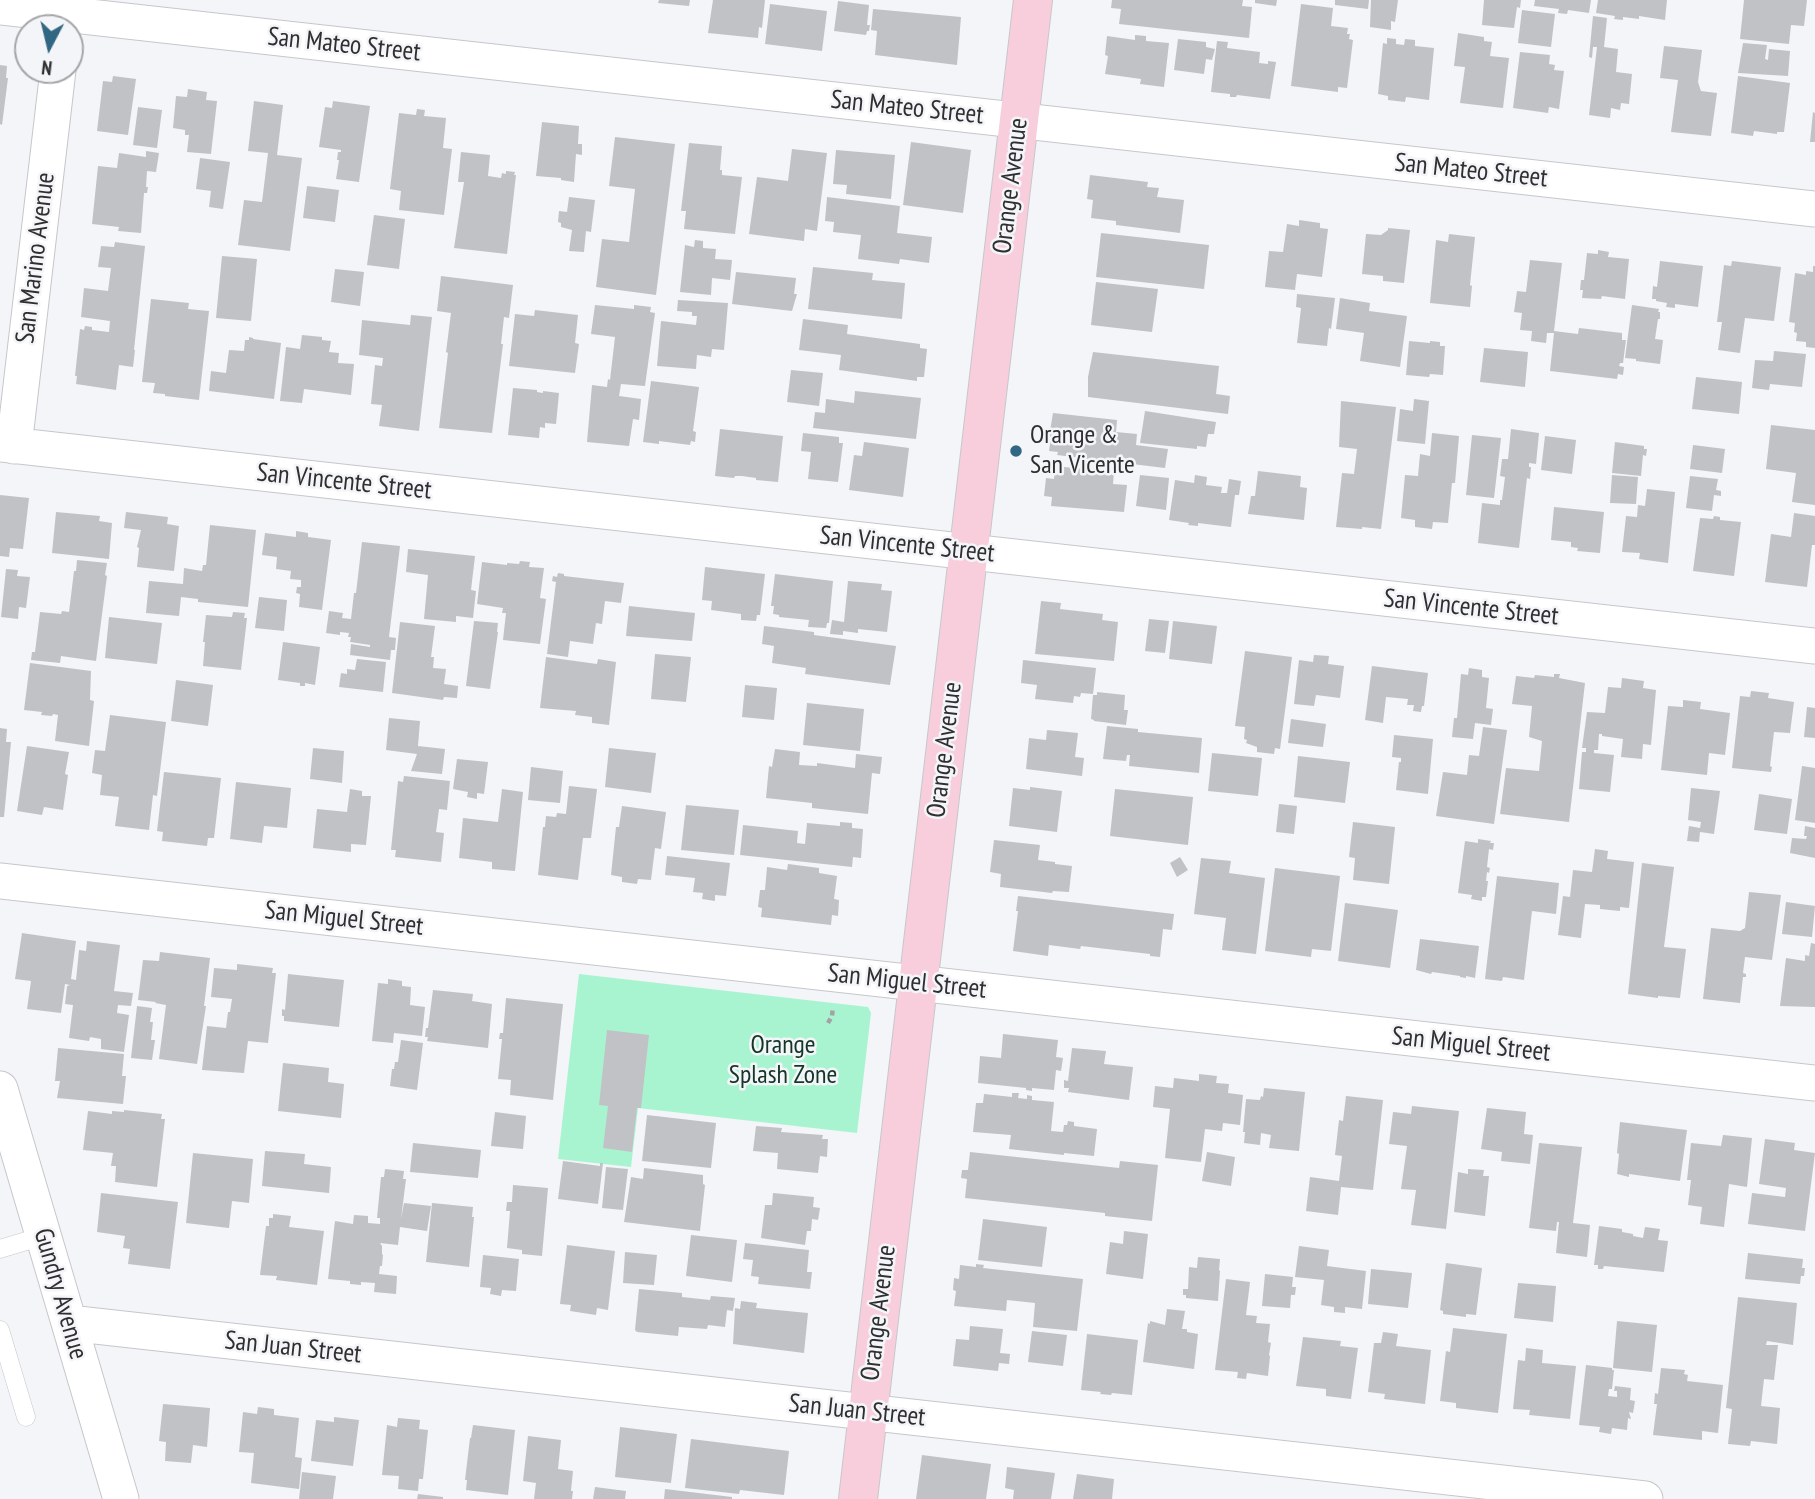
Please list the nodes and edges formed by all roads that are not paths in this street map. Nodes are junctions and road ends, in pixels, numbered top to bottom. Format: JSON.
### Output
{"nodes":[{"id":1,"x":1033,"y":0,"type":"edge"},
{"id":2,"x":0,"y":7,"type":"edge"},
{"id":3,"x":65,"y":14,"type":"edge"},
{"id":4,"x":84,"y":16,"type":"edge"},
{"id":5,"x":56,"y":84,"type":"edge"},
{"id":6,"x":1019,"y":121,"type":"junction"},
{"id":7,"x":1815,"y":209,"type":"edge"},
{"id":8,"x":7,"y":445,"type":"edge"},
{"id":9,"x":968,"y":552,"type":"junction"},
{"id":10,"x":1815,"y":646,"type":"edge"},
{"id":11,"x":0,"y":881,"type":"edge"},
{"id":12,"x":918,"y":983,"type":"junction"},
{"id":13,"x":1815,"y":1083,"type":"edge"},
{"id":14,"x":0,"y":1089,"type":"edge"},
{"id":15,"x":43,"y":1236,"type":"junction"},
{"id":16,"x":0,"y":1249,"type":"edge"},
{"id":17,"x":69,"y":1323,"type":"junction"},
{"id":18,"x":0,"y":1330,"type":"edge"},
{"id":19,"x":868,"y":1412,"type":"junction"},
{"id":20,"x":26,"y":1416,"type":"dead end"},
{"id":21,"x":121,"y":1499,"type":"edge"},
{"id":22,"x":858,"y":1499,"type":"edge"},
{"id":23,"x":1645,"y":1499,"type":"edge"}],
"edges":[{"from":1,"to":6,"type":"street","name":"Orange Avenue"},
{"from":2,"to":3,"type":"street","name":"San Mateo Street"},
{"from":4,"to":6,"type":"street","name":"San Mateo Street"},
{"from":5,"to":8,"type":"street","name":"San Marino Avenue"},
{"from":6,"to":7,"type":"street","name":"San Mateo Street"},
{"from":6,"to":9,"type":"street","name":"Orange Avenue"},
{"from":8,"to":9,"type":"street","name":"San Vincente Street"},
{"from":9,"to":10,"type":"street","name":"San Vincente Street"},
{"from":9,"to":12,"type":"street","name":"Orange Avenue"},
{"from":11,"to":12,"type":"street","name":"San Miguel Street"},
{"from":12,"to":13,"type":"street","name":"San Miguel Street"},
{"from":12,"to":19,"type":"street","name":"Orange Avenue"},
{"from":14,"to":15,"type":"street","name":"Gundry Avenue"},
{"from":15,"to":16,"type":"lane"},
{"from":15,"to":17,"type":"street","name":"Gundry Avenue"},
{"from":17,"to":19,"type":"street","name":"San Juan Street"},
{"from":17,"to":21,"type":"street","name":"Gundry Avenue"},
{"from":18,"to":20,"type":"lane"},
{"from":19,"to":22,"type":"street","name":"Orange Avenue"},
{"from":19,"to":23,"type":"street","name":"San Juan Street"}]}
